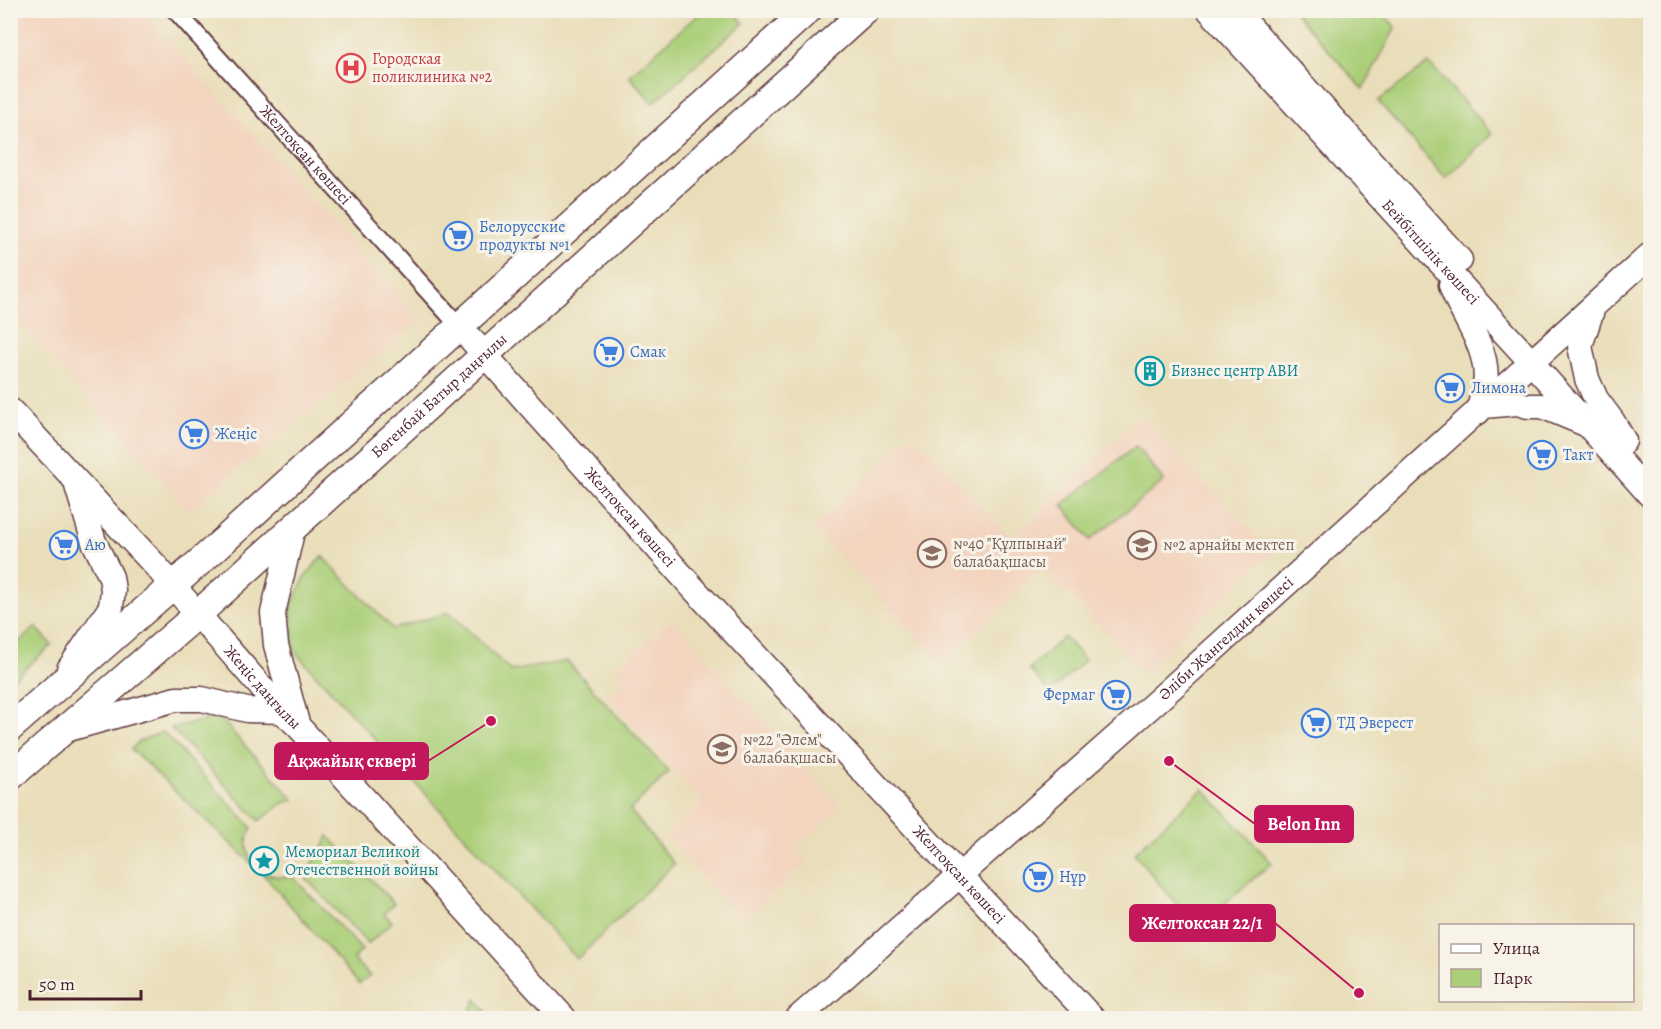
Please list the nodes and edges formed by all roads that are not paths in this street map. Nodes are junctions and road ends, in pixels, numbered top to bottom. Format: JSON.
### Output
{"nodes":[{"id":1,"x":175,"y":10,"type":"edge"},
{"id":2,"x":808,"y":10,"type":"edge"},
{"id":3,"x":866,"y":10,"type":"edge"},
{"id":4,"x":1209,"y":10,"type":"edge"},
{"id":5,"x":1235,"y":10,"type":"edge"},
{"id":6,"x":1650,"y":255,"type":"edge"},
{"id":7,"x":1445,"y":268,"type":"junction"},
{"id":8,"x":1593,"y":307,"type":"junction"},
{"id":9,"x":460,"y":327,"type":"junction"},
{"id":10,"x":485,"y":355,"type":"junction"},
{"id":11,"x":1538,"y":358,"type":"junction"},
{"id":12,"x":1481,"y":409,"type":"junction"},
{"id":13,"x":10,"y":410,"type":"edge"},
{"id":14,"x":1587,"y":425,"type":"junction"},
{"id":15,"x":1623,"y":441,"type":"junction"},
{"id":16,"x":1650,"y":471,"type":"edge"},
{"id":17,"x":74,"y":478,"type":"junction"},
{"id":18,"x":1650,"y":495,"type":"edge"},
{"id":19,"x":292,"y":528,"type":"junction"},
{"id":20,"x":173,"y":586,"type":"junction"},
{"id":21,"x":198,"y":614,"type":"junction"},
{"id":22,"x":55,"y":690,"type":"junction"},
{"id":23,"x":290,"y":718,"type":"junction"},
{"id":24,"x":10,"y":728,"type":"edge"},
{"id":25,"x":65,"y":730,"type":"junction"},
{"id":26,"x":10,"y":777,"type":"edge"},
{"id":27,"x":961,"y":876,"type":"junction"},
{"id":28,"x":564,"y":1018,"type":"edge"},
{"id":29,"x":798,"y":1018,"type":"edge"},
{"id":30,"x":1092,"y":1018,"type":"edge"}],
"edges":[{"from":1,"to":9,"type":"street","name":"Желтоқсан көшесі"},
{"from":2,"to":9,"type":"main road"},
{"from":3,"to":10,"type":"main road","name":"Бөгенбай Батыр даңғылы"},
{"from":4,"to":7,"type":"main road","name":"Бейбітшілік көшесі"},
{"from":5,"to":11,"type":"main road","name":"Бейбітшілік көшесі"},
{"from":6,"to":8,"type":"main road","name":"Әліби Жангелдин көшесі"},
{"from":7,"to":11,"type":"main road","name":"Бейбітшілік көшесі"},
{"from":7,"to":12,"type":"main road"},
{"from":8,"to":11,"type":"main road","name":"Әліби Жангелдин көшесі"},
{"from":8,"to":15,"type":"main road"},
{"from":9,"to":10,"type":"main road","name":"Желтоқсан көшесі"},
{"from":9,"to":20,"type":"main road"},
{"from":10,"to":19,"type":"main road","name":"Бөгенбай Батыр даңғылы"},
{"from":10,"to":27,"type":"main road","name":"Желтоқсан көшесі"},
{"from":11,"to":12,"type":"main road","name":"Әліби Жангелдин көшесі"},
{"from":11,"to":14,"type":"main road","name":"Бейбітшілік көшесі"},
{"from":11,"to":15,"type":"main road","name":"Бейбітшілік көшесі"},
{"from":12,"to":14,"type":"main road"},
{"from":12,"to":27,"type":"main road","name":"Әліби Жангелдин көшесі"},
{"from":13,"to":17,"type":"main road","name":"Жеңіс даңғылы"},
{"from":14,"to":18,"type":"main road","name":"Бейбітшілік көшесі"},
{"from":15,"to":16,"type":"main road","name":"Бейбітшілік көшесі"},
{"from":17,"to":20,"type":"main road","name":"Жеңіс даңғылы"},
{"from":17,"to":22,"type":"main road"},
{"from":19,"to":21,"type":"main road","name":"Бөгенбай Батыр даңғылы"},
{"from":19,"to":23,"type":"main road"},
{"from":20,"to":21,"type":"main road","name":"Жеңіс даңғылы"},
{"from":20,"to":22,"type":"main road"},
{"from":21,"to":23,"type":"main road","name":"Жеңіс даңғылы"},
{"from":21,"to":25,"type":"main road","name":"Бөгенбай Батыр даңғылы"},
{"from":22,"to":24,"type":"main road"},
{"from":23,"to":25,"type":"main road"},
{"from":23,"to":28,"type":"main road","name":"Жеңіс даңғылы"},
{"from":25,"to":26,"type":"main road","name":"Бөгенбай Батыр даңғылы"},
{"from":27,"to":29,"type":"main road","name":"Әліби Жангелдин көшесі"},
{"from":27,"to":30,"type":"main road","name":"Желтоқсан көшесі"}]}
